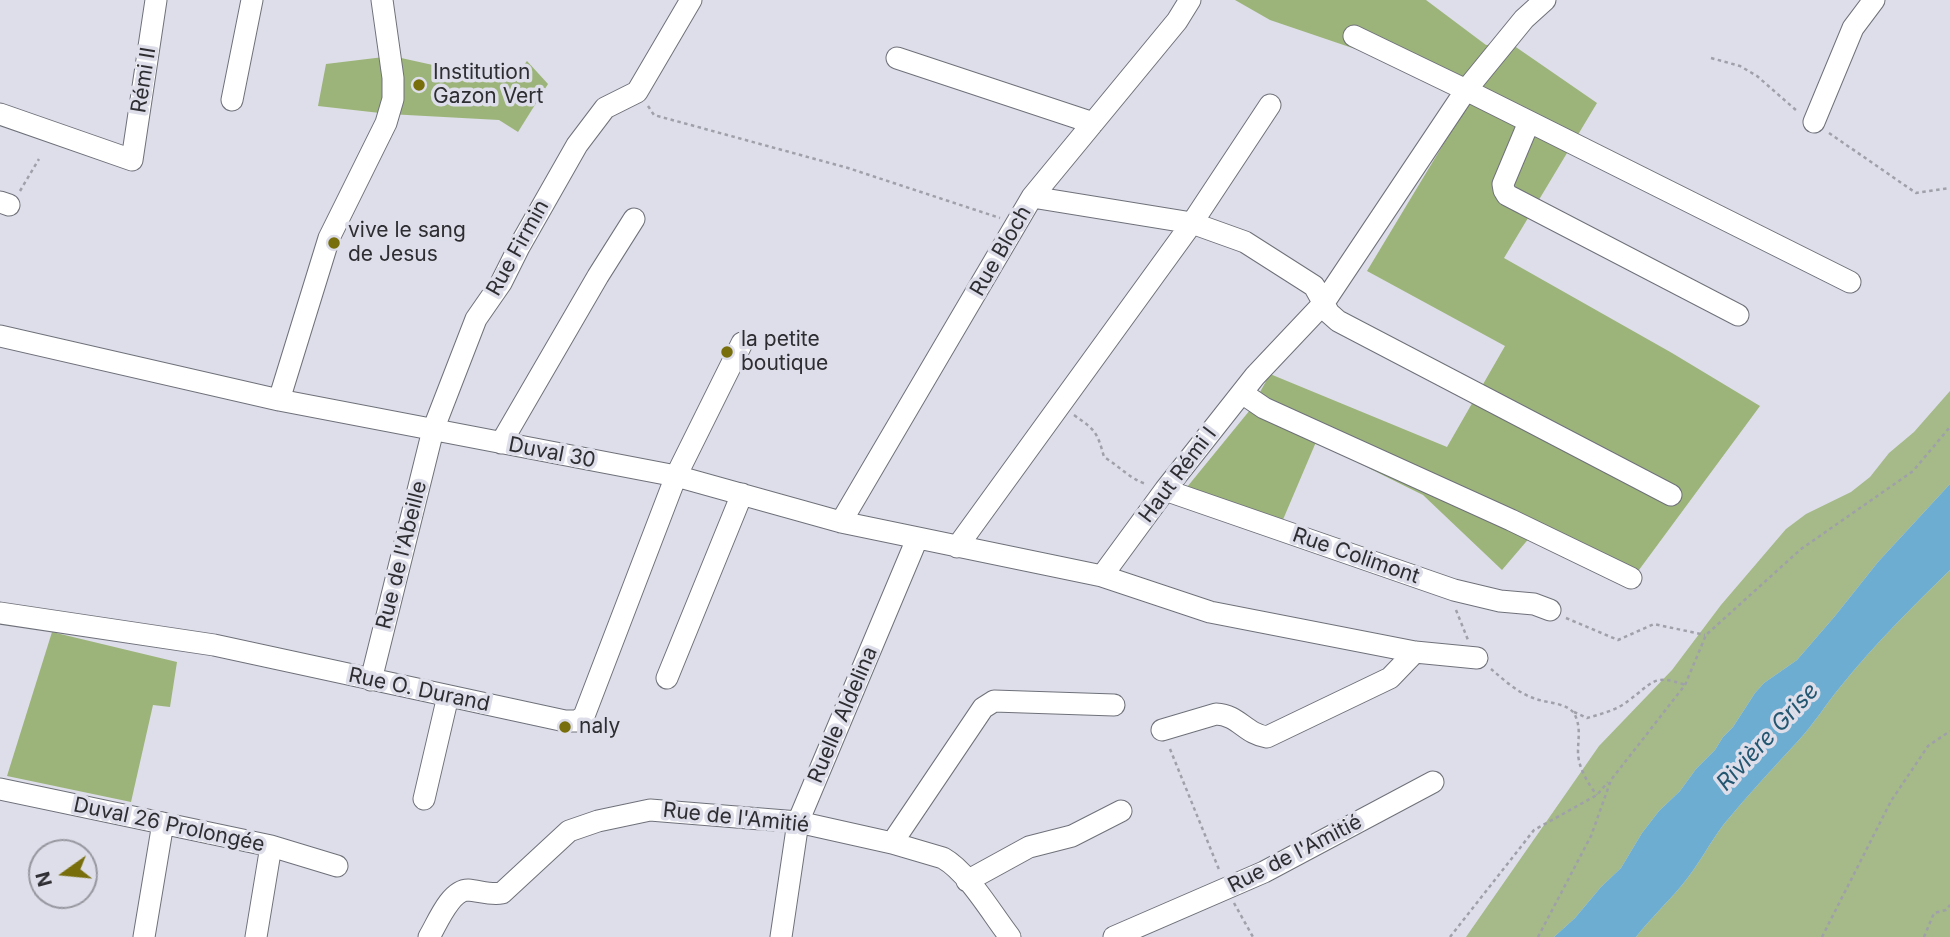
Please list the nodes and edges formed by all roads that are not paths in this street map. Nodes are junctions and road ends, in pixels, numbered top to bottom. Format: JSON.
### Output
{"nodes":[{"id":1,"x":156,"y":0,"type":"edge"},
{"id":2,"x":253,"y":0,"type":"edge"},
{"id":3,"x":382,"y":0,"type":"edge"},
{"id":4,"x":691,"y":0,"type":"edge"},
{"id":5,"x":1189,"y":0,"type":"edge"},
{"id":6,"x":1545,"y":0,"type":"edge"},
{"id":7,"x":1874,"y":0,"type":"edge"},
{"id":8,"x":1354,"y":36,"type":"dead end"},
{"id":9,"x":897,"y":58,"type":"dead end"},
{"id":10,"x":1466,"y":90,"type":"junction"},
{"id":11,"x":232,"y":100,"type":"dead end"},
{"id":12,"x":1270,"y":106,"type":"dead end"},
{"id":13,"x":0,"y":114,"type":"edge"},
{"id":14,"x":1093,"y":122,"type":"junction"},
{"id":15,"x":1529,"y":122,"type":"junction"},
{"id":16,"x":1814,"y":122,"type":"dead end"},
{"id":17,"x":1032,"y":197,"type":"junction"},
{"id":18,"x":635,"y":219,"type":"dead end"},
{"id":19,"x":1192,"y":223,"type":"junction"},
{"id":20,"x":1850,"y":282,"type":"dead end"},
{"id":21,"x":1324,"y":304,"type":"junction"},
{"id":22,"x":1738,"y":315,"type":"dead end"},
{"id":23,"x":0,"y":336,"type":"edge"},
{"id":24,"x":742,"y":343,"type":"dead end"},
{"id":25,"x":1248,"y":384,"type":"junction"},
{"id":26,"x":279,"y":400,"type":"junction"},
{"id":27,"x":433,"y":430,"type":"junction"},
{"id":28,"x":501,"y":443,"type":"junction"},
{"id":29,"x":676,"y":476,"type":"junction"},
{"id":30,"x":1165,"y":490,"type":"junction"},
{"id":31,"x":742,"y":494,"type":"junction"},
{"id":32,"x":1671,"y":495,"type":"dead end"},
{"id":33,"x":841,"y":522,"type":"junction"},
{"id":34,"x":917,"y":539,"type":"junction"},
{"id":35,"x":957,"y":547,"type":"junction"},
{"id":36,"x":1102,"y":576,"type":"junction"},
{"id":37,"x":1631,"y":578,"type":"dead end"},
{"id":38,"x":1550,"y":610,"type":"road end"},
{"id":39,"x":0,"y":613,"type":"edge"},
{"id":40,"x":1415,"y":652,"type":"junction"},
{"id":41,"x":1478,"y":658,"type":"road end"},
{"id":42,"x":667,"y":678,"type":"dead end"},
{"id":43,"x":371,"y":680,"type":"junction"},
{"id":44,"x":448,"y":696,"type":"junction"},
{"id":45,"x":1114,"y":705,"type":"dead end"},
{"id":46,"x":1162,"y":730,"type":"road end"},
{"id":47,"x":1433,"y":782,"type":"dead end"},
{"id":48,"x":0,"y":789,"type":"edge"},
{"id":49,"x":424,"y":799,"type":"dead end"},
{"id":50,"x":1121,"y":811,"type":"dead end"},
{"id":51,"x":798,"y":822,"type":"junction"},
{"id":52,"x":163,"y":823,"type":"junction"},
{"id":53,"x":892,"y":843,"type":"junction"},
{"id":54,"x":271,"y":846,"type":"junction"},
{"id":55,"x":337,"y":866,"type":"dead end"},
{"id":56,"x":967,"y":881,"type":"junction"},
{"id":57,"x":144,"y":937,"type":"edge"},
{"id":58,"x":256,"y":937,"type":"edge"},
{"id":59,"x":429,"y":937,"type":"edge"},
{"id":60,"x":781,"y":937,"type":"edge"},
{"id":61,"x":1010,"y":937,"type":"edge"},
{"id":62,"x":1114,"y":937,"type":"edge"}],
"edges":[{"from":1,"to":13,"type":"street","name":"Rémi II"},
{"from":2,"to":11,"type":"street"},
{"from":3,"to":26,"type":"street"},
{"from":4,"to":27,"type":"street","name":"Rue Firmin"},
{"from":5,"to":14,"type":"street","name":"Rue Bloch"},
{"from":6,"to":10,"type":"street","name":"Haut Rémi I"},
{"from":7,"to":16,"type":"street"},
{"from":8,"to":10,"type":"street"},
{"from":9,"to":14,"type":"street"},
{"from":10,"to":15,"type":"street"},
{"from":10,"to":21,"type":"street","name":"Haut Rémi I"},
{"from":12,"to":19,"type":"street"},
{"from":14,"to":17,"type":"street","name":"Rue Bloch"},
{"from":15,"to":20,"type":"street"},
{"from":15,"to":22,"type":"street"},
{"from":17,"to":19,"type":"street"},
{"from":17,"to":33,"type":"street","name":"Rue Bloch"},
{"from":18,"to":28,"type":"street"},
{"from":19,"to":21,"type":"street"},
{"from":19,"to":35,"type":"street"},
{"from":21,"to":25,"type":"street","name":"Haut Rémi I"},
{"from":21,"to":32,"type":"street"},
{"from":23,"to":26,"type":"street","name":"Duval 30"},
{"from":24,"to":29,"type":"street"},
{"from":25,"to":30,"type":"street","name":"Haut Rémi I"},
{"from":25,"to":37,"type":"street"},
{"from":26,"to":27,"type":"street","name":"Duval 30"},
{"from":27,"to":28,"type":"street","name":"Duval 30"},
{"from":27,"to":43,"type":"street","name":"Rue de l'Abeille"},
{"from":28,"to":29,"type":"street","name":"Duval 30"},
{"from":29,"to":31,"type":"street","name":"Duval 30"},
{"from":29,"to":44,"type":"street","name":"Rue O. Durand"},
{"from":30,"to":36,"type":"street","name":"Haut Rémi I"},
{"from":30,"to":38,"type":"street","name":"Rue Colimont"},
{"from":31,"to":33,"type":"street","name":"Duval 30"},
{"from":31,"to":42,"type":"street"},
{"from":33,"to":34,"type":"street","name":"Duval 30"},
{"from":34,"to":35,"type":"street","name":"Duval 30"},
{"from":34,"to":51,"type":"street","name":"Ruelle Aldelina"},
{"from":35,"to":36,"type":"street","name":"Duval 30"},
{"from":36,"to":40,"type":"street","name":"Duval 30"},
{"from":39,"to":43,"type":"street","name":"Rue O. Durand"},
{"from":40,"to":41,"type":"street","name":"Duval 30"},
{"from":40,"to":46,"type":"street"},
{"from":43,"to":44,"type":"street","name":"Rue O. Durand"},
{"from":44,"to":49,"type":"street"},
{"from":45,"to":53,"type":"street"},
{"from":47,"to":62,"type":"street","name":"Rue de l'Amitié"},
{"from":48,"to":52,"type":"street","name":"Duval 26 Prolongée"},
{"from":50,"to":56,"type":"street"},
{"from":51,"to":53,"type":"street","name":"Rue de l'Amitié"},
{"from":51,"to":59,"type":"street","name":"Rue de l'Amitié"},
{"from":51,"to":60,"type":"street","name":"Ruelle Aldelina"},
{"from":52,"to":54,"type":"street","name":"Duval 26 Prolongée"},
{"from":52,"to":57,"type":"street"},
{"from":53,"to":56,"type":"street","name":"Rue de l'Amitié"},
{"from":54,"to":55,"type":"street","name":"Duval 26 Prolongée"},
{"from":54,"to":58,"type":"street"},
{"from":56,"to":61,"type":"street","name":"Rue de l'Amitié"}]}
